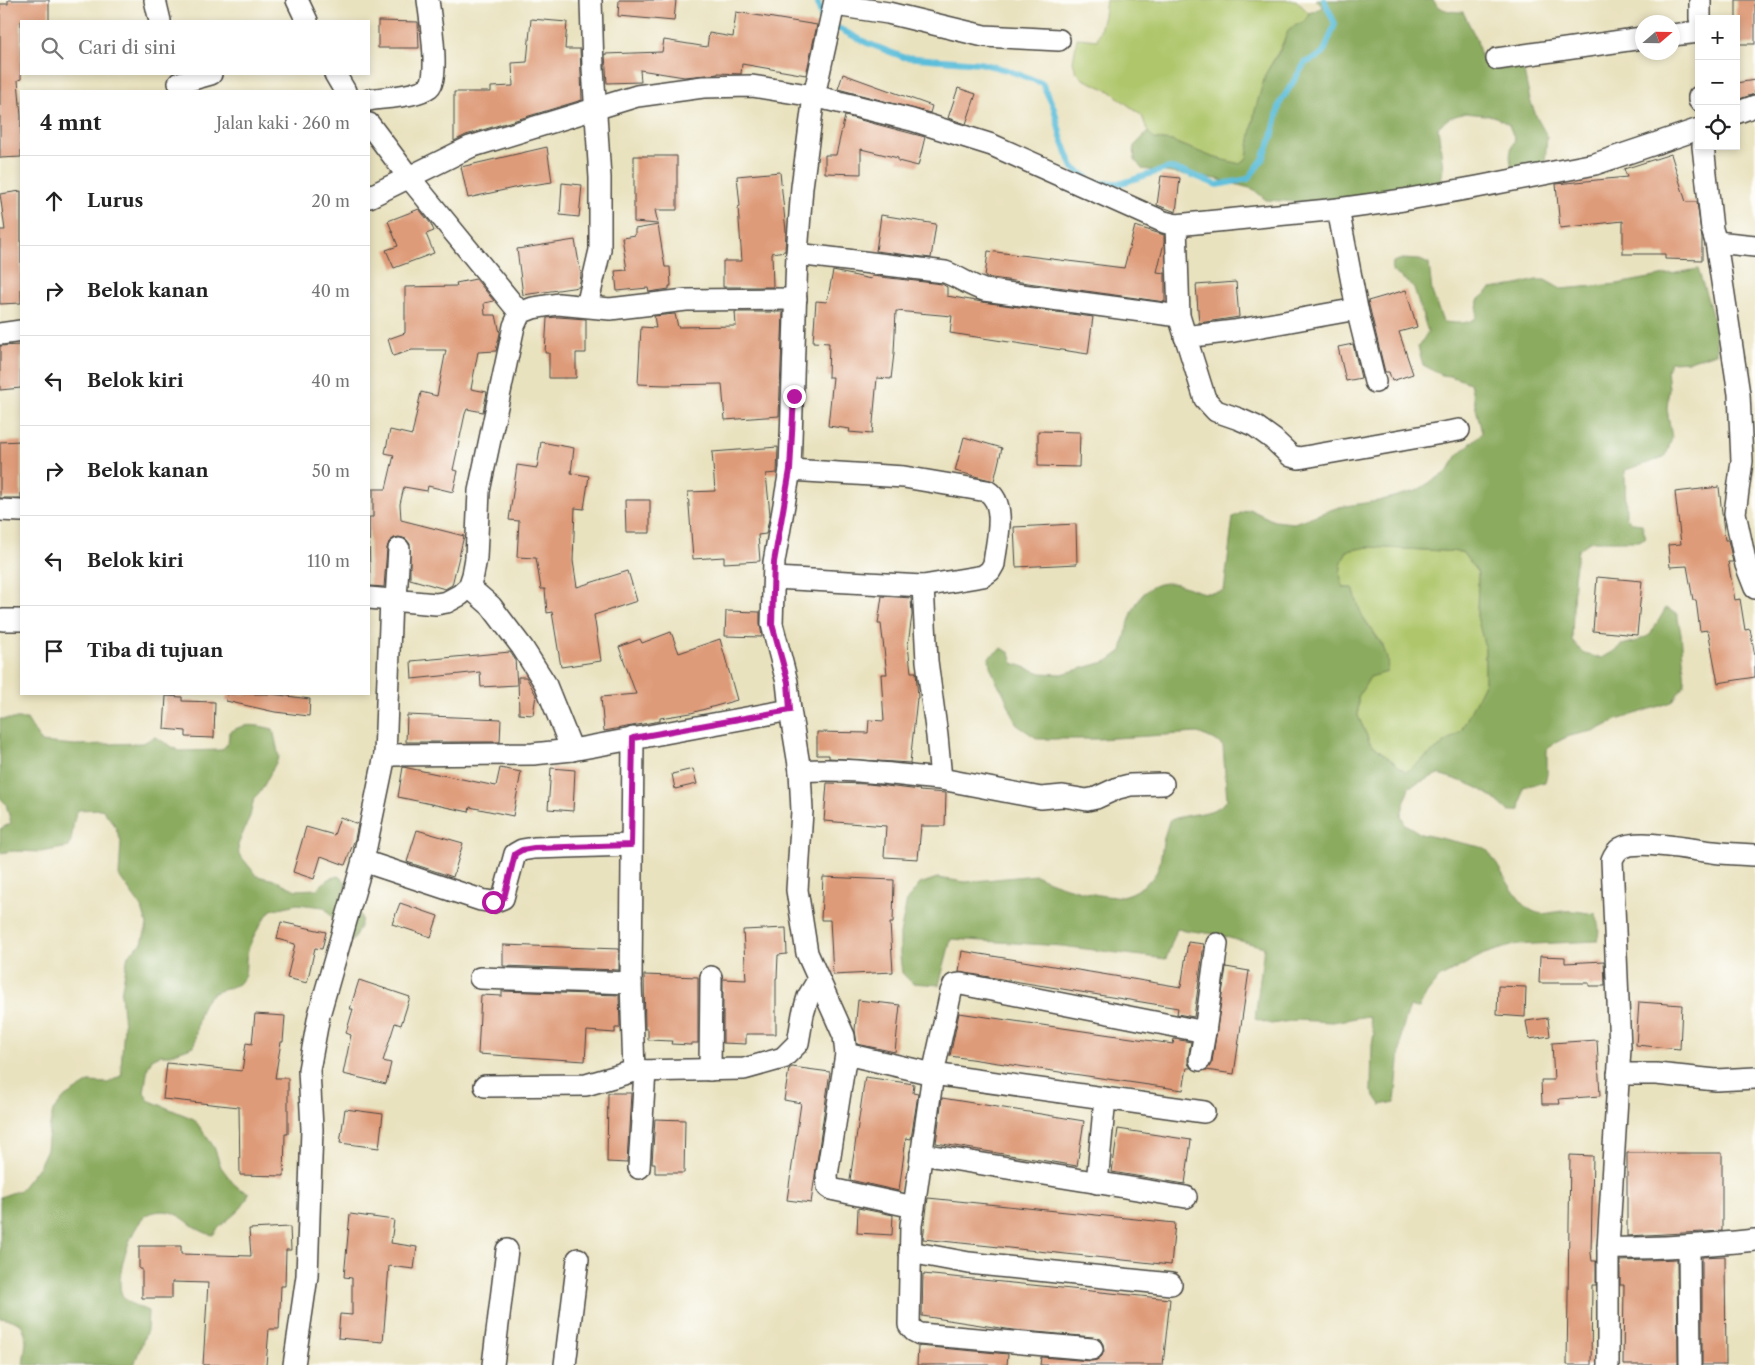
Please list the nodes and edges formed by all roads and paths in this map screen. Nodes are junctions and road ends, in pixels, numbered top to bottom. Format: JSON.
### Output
{"nodes":[{"id":1,"x":155,"y":0,"type":"edge"},
{"id":2,"x":297,"y":0,"type":"edge"},
{"id":3,"x":428,"y":0,"type":"edge"},
{"id":4,"x":591,"y":0,"type":"edge"},
{"id":5,"x":1700,"y":0,"type":"edge"},
{"id":6,"x":835,"y":2,"type":"edge"},
{"id":7,"x":1700,"y":15,"type":"edge"},
{"id":8,"x":160,"y":20,"type":"edge"},
{"id":9,"x":307,"y":20,"type":"edge"},
{"id":10,"x":1695,"y":32,"type":"edge"},
{"id":11,"x":1680,"y":34,"type":"edge"},
{"id":12,"x":1635,"y":39,"type":"edge"},
{"id":13,"x":1059,"y":40,"type":"dead end"},
{"id":14,"x":1497,"y":58,"type":"dead end"},
{"id":15,"x":207,"y":75,"type":"edge"},
{"id":16,"x":336,"y":75,"type":"edge"},
{"id":17,"x":179,"y":83,"type":"edge"},
{"id":18,"x":344,"y":90,"type":"edge"},
{"id":19,"x":814,"y":96,"type":"junction"},
{"id":20,"x":370,"y":100,"type":"edge"},
{"id":21,"x":1755,"y":106,"type":"edge"},
{"id":22,"x":597,"y":109,"type":"junction"},
{"id":23,"x":1740,"y":111,"type":"edge"},
{"id":24,"x":370,"y":125,"type":"edge"},
{"id":25,"x":1695,"y":130,"type":"edge"},
{"id":26,"x":1703,"y":150,"type":"edge"},
{"id":27,"x":408,"y":176,"type":"junction"},
{"id":28,"x":370,"y":196,"type":"edge"},
{"id":29,"x":1338,"y":209,"type":"junction"},
{"id":30,"x":1176,"y":225,"type":"junction"},
{"id":31,"x":1716,"y":242,"type":"junction"},
{"id":32,"x":1755,"y":246,"type":"edge"},
{"id":33,"x":797,"y":254,"type":"junction"},
{"id":34,"x":796,"y":299,"type":"junction"},
{"id":35,"x":587,"y":306,"type":"junction"},
{"id":36,"x":1357,"y":309,"type":"junction"},
{"id":37,"x":520,"y":313,"type":"junction"},
{"id":38,"x":1180,"y":316,"type":"junction"},
{"id":39,"x":20,"y":331,"type":"edge"},
{"id":40,"x":0,"y":334,"type":"edge"},
{"id":41,"x":1185,"y":337,"type":"junction"},
{"id":42,"x":1375,"y":382,"type":"dead end"},
{"id":43,"x":1747,"y":394,"type":"edge"},
{"id":44,"x":1459,"y":430,"type":"dead end"},
{"id":45,"x":790,"y":470,"type":"junction"},
{"id":46,"x":0,"y":510,"type":"edge"},
{"id":47,"x":20,"y":511,"type":"edge"},
{"id":48,"x":399,"y":549,"type":"dead end"},
{"id":49,"x":774,"y":578,"type":"junction"},
{"id":50,"x":468,"y":586,"type":"junction"},
{"id":51,"x":923,"y":586,"type":"junction"},
{"id":52,"x":1755,"y":588,"type":"edge"},
{"id":53,"x":370,"y":598,"type":"edge"},
{"id":54,"x":393,"y":599,"type":"junction"},
{"id":55,"x":790,"y":710,"type":"junction"},
{"id":56,"x":633,"y":738,"type":"junction"},
{"id":57,"x":572,"y":750,"type":"junction"},
{"id":58,"x":385,"y":755,"type":"junction"},
{"id":59,"x":800,"y":771,"type":"junction"},
{"id":60,"x":941,"y":780,"type":"junction"},
{"id":61,"x":1163,"y":784,"type":"dead end"},
{"id":62,"x":631,"y":845,"type":"junction"},
{"id":63,"x":1755,"y":855,"type":"edge"},
{"id":64,"x":363,"y":861,"type":"junction"},
{"id":65,"x":1217,"y":944,"type":"dead end"},
{"id":66,"x":711,"y":977,"type":"dead end"},
{"id":67,"x":480,"y":978,"type":"dead end"},
{"id":68,"x":818,"y":980,"type":"junction"},
{"id":69,"x":631,"y":983,"type":"junction"},
{"id":70,"x":1205,"y":1032,"type":"junction"},
{"id":71,"x":846,"y":1054,"type":"junction"},
{"id":72,"x":1200,"y":1060,"type":"dead end"},
{"id":73,"x":710,"y":1070,"type":"junction"},
{"id":74,"x":639,"y":1071,"type":"junction"},
{"id":75,"x":933,"y":1074,"type":"junction"},
{"id":76,"x":1618,"y":1074,"type":"junction"},
{"id":77,"x":1755,"y":1078,"type":"edge"},
{"id":78,"x":485,"y":1086,"type":"dead end"},
{"id":79,"x":1105,"y":1098,"type":"junction"},
{"id":80,"x":1204,"y":1112,"type":"dead end"},
{"id":81,"x":921,"y":1154,"type":"junction"},
{"id":82,"x":639,"y":1168,"type":"dead end"},
{"id":83,"x":1097,"y":1183,"type":"junction"},
{"id":84,"x":1186,"y":1197,"type":"dead end"},
{"id":85,"x":914,"y":1207,"type":"junction"},
{"id":86,"x":1755,"y":1240,"type":"edge"},
{"id":87,"x":1689,"y":1247,"type":"junction"},
{"id":88,"x":1608,"y":1248,"type":"junction"},
{"id":89,"x":507,"y":1250,"type":"dead end"},
{"id":90,"x":910,"y":1252,"type":"junction"},
{"id":91,"x":578,"y":1259,"type":"dead end"},
{"id":92,"x":1171,"y":1284,"type":"dead end"},
{"id":93,"x":1092,"y":1349,"type":"dead end"},
{"id":94,"x":294,"y":1365,"type":"edge"},
{"id":95,"x":493,"y":1365,"type":"edge"},
{"id":96,"x":565,"y":1365,"type":"edge"},
{"id":97,"x":1608,"y":1365,"type":"edge"},
{"id":98,"x":1690,"y":1365,"type":"edge"}],
"edges":[{"from":1,"to":8,"type":"street"},
{"from":2,"to":9,"type":"street"},
{"from":3,"to":20,"type":"street"},
{"from":4,"to":22,"type":"street"},
{"from":5,"to":7,"type":"street"},
{"from":6,"to":13,"type":"street"},
{"from":6,"to":19,"type":"street"},
{"from":10,"to":11,"type":"street"},
{"from":12,"to":14,"type":"street"},
{"from":15,"to":17,"type":"street"},
{"from":16,"to":18,"type":"street"},
{"from":19,"to":22,"type":"street"},
{"from":19,"to":30,"type":"street"},
{"from":19,"to":33,"type":"street"},
{"from":21,"to":23,"type":"street"},
{"from":22,"to":27,"type":"street"},
{"from":22,"to":35,"type":"street"},
{"from":24,"to":27,"type":"street"},
{"from":25,"to":29,"type":"street"},
{"from":26,"to":31,"type":"street"},
{"from":27,"to":28,"type":"street"},
{"from":27,"to":37,"type":"street"},
{"from":29,"to":30,"type":"street"},
{"from":29,"to":36,"type":"street"},
{"from":30,"to":38,"type":"street"},
{"from":31,"to":32,"type":"street"},
{"from":31,"to":43,"type":"street"},
{"from":33,"to":34,"type":"street"},
{"from":33,"to":38,"type":"street"},
{"from":34,"to":35,"type":"street"},
{"from":34,"to":45,"type":"street"},
{"from":35,"to":37,"type":"street"},
{"from":36,"to":41,"type":"street"},
{"from":36,"to":42,"type":"street"},
{"from":37,"to":50,"type":"street"},
{"from":38,"to":41,"type":"street"},
{"from":39,"to":40,"type":"street"},
{"from":41,"to":44,"type":"street"},
{"from":43,"to":52,"type":"street"},
{"from":45,"to":49,"type":"street"},
{"from":45,"to":51,"type":"street"},
{"from":46,"to":47,"type":"street"},
{"from":48,"to":54,"type":"street"},
{"from":49,"to":51,"type":"street"},
{"from":49,"to":55,"type":"street"},
{"from":50,"to":54,"type":"street"},
{"from":50,"to":57,"type":"street"},
{"from":51,"to":60,"type":"street"},
{"from":53,"to":54,"type":"street"},
{"from":54,"to":58,"type":"street"},
{"from":55,"to":56,"type":"street"},
{"from":55,"to":59,"type":"street"},
{"from":56,"to":57,"type":"street"},
{"from":56,"to":62,"type":"street"},
{"from":57,"to":58,"type":"street"},
{"from":58,"to":64,"type":"street"},
{"from":59,"to":60,"type":"street"},
{"from":59,"to":68,"type":"street"},
{"from":60,"to":61,"type":"street"},
{"from":62,"to":64,"type":"street"},
{"from":62,"to":69,"type":"street"},
{"from":63,"to":76,"type":"street"},
{"from":64,"to":94,"type":"street"},
{"from":65,"to":70,"type":"street"},
{"from":66,"to":73,"type":"street"},
{"from":67,"to":69,"type":"street"},
{"from":68,"to":71,"type":"street"},
{"from":68,"to":73,"type":"street"},
{"from":69,"to":74,"type":"street"},
{"from":70,"to":72,"type":"street"},
{"from":70,"to":75,"type":"street"},
{"from":71,"to":75,"type":"street"},
{"from":71,"to":85,"type":"street"},
{"from":73,"to":74,"type":"street"},
{"from":74,"to":78,"type":"street"},
{"from":74,"to":82,"type":"street"},
{"from":75,"to":79,"type":"street"},
{"from":75,"to":81,"type":"street"},
{"from":76,"to":77,"type":"street"},
{"from":76,"to":88,"type":"street"},
{"from":79,"to":80,"type":"street"},
{"from":79,"to":83,"type":"street"},
{"from":81,"to":83,"type":"street"},
{"from":81,"to":85,"type":"street"},
{"from":83,"to":84,"type":"street"},
{"from":85,"to":90,"type":"street"},
{"from":86,"to":87,"type":"street"},
{"from":87,"to":88,"type":"street"},
{"from":87,"to":98,"type":"street"},
{"from":88,"to":97,"type":"street"},
{"from":89,"to":95,"type":"street"},
{"from":90,"to":92,"type":"street"},
{"from":90,"to":93,"type":"street"},
{"from":91,"to":96,"type":"street"}]}
